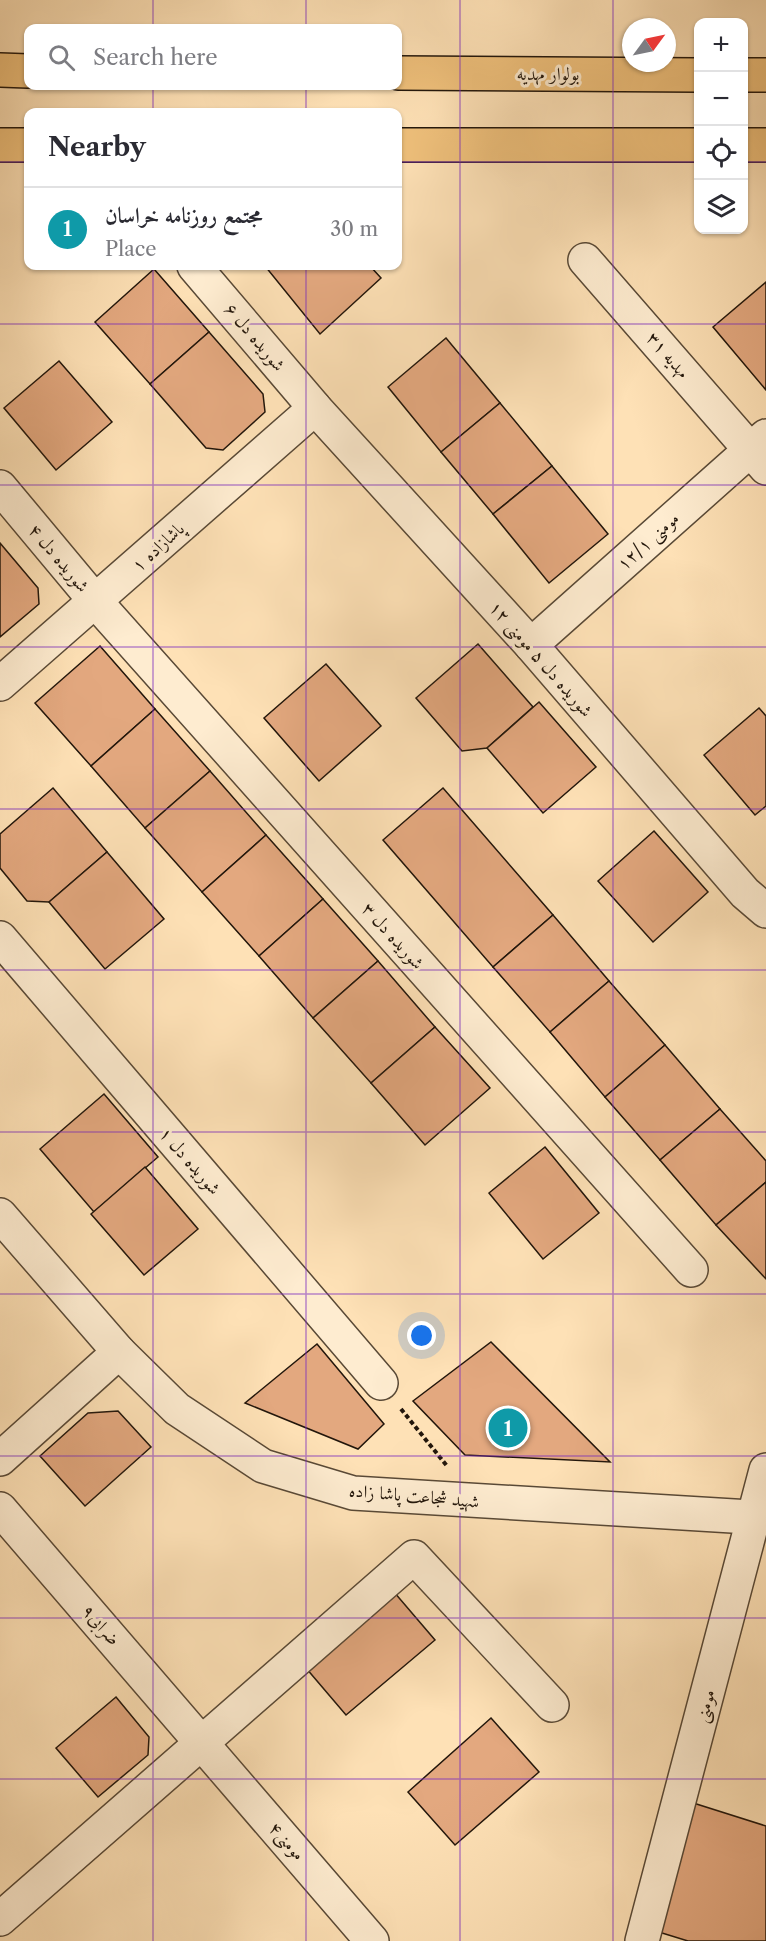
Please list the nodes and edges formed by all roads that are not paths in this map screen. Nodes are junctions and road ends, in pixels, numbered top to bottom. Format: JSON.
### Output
{"nodes":[{"id":1,"x":0,"y":70,"type":"edge"},
{"id":2,"x":24,"y":71,"type":"edge"},
{"id":3,"x":402,"y":73,"type":"edge"},
{"id":4,"x":694,"y":75,"type":"edge"},
{"id":5,"x":748,"y":75,"type":"edge"},
{"id":6,"x":766,"y":75,"type":"edge"},
{"id":7,"x":0,"y":145,"type":"edge"},
{"id":8,"x":24,"y":145,"type":"edge"},
{"id":9,"x":402,"y":145,"type":"edge"},
{"id":10,"x":694,"y":145,"type":"edge"},
{"id":11,"x":748,"y":145,"type":"edge"},
{"id":12,"x":766,"y":145,"type":"edge"},
{"id":13,"x":585,"y":261,"type":"dead end"},
{"id":14,"x":198,"y":270,"type":"edge"},
{"id":15,"x":315,"y":408,"type":"junction"},
{"id":16,"x":761,"y":451,"type":"edge"},
{"id":17,"x":0,"y":487,"type":"edge"},
{"id":18,"x":96,"y":602,"type":"junction"},
{"id":19,"x":531,"y":645,"type":"junction"},
{"id":20,"x":0,"y":684,"type":"edge"},
{"id":21,"x":766,"y":911,"type":"edge"},
{"id":22,"x":0,"y":938,"type":"edge"},
{"id":23,"x":0,"y":1215,"type":"edge"},
{"id":24,"x":691,"y":1270,"type":"dead end"},
{"id":25,"x":119,"y":1352,"type":"junction"},
{"id":26,"x":381,"y":1383,"type":"road end"},
{"id":27,"x":0,"y":1459,"type":"edge"},
{"id":28,"x":766,"y":1470,"type":"edge"},
{"id":29,"x":0,"y":1509,"type":"edge"},
{"id":30,"x":760,"y":1518,"type":"edge"},
{"id":31,"x":552,"y":1705,"type":"dead end"},
{"id":32,"x":201,"y":1742,"type":"junction"},
{"id":33,"x":0,"y":1919,"type":"edge"},
{"id":34,"x":372,"y":1941,"type":"edge"},
{"id":35,"x":642,"y":1941,"type":"edge"}],
"edges":[{"from":1,"to":2,"type":"main road"},
{"from":3,"to":4,"type":"main road","name":"بولوار مهدیه"},
{"from":5,"to":6,"type":"main road"},
{"from":7,"to":8,"type":"main road"},
{"from":9,"to":10,"type":"main road"},
{"from":11,"to":12,"type":"main road"},
{"from":13,"to":16,"type":"street","name":"مهدیه ۳۱"},
{"from":14,"to":15,"type":"street","name":"شوریده دل ۶"},
{"from":15,"to":18,"type":"street","name":"پاشازاده ۱"},
{"from":15,"to":19,"type":"street","name":"شوریده دل ۵ مومنی ۱۲"},
{"from":16,"to":19,"type":"street","name":"مومنی ۱۲/۱"},
{"from":17,"to":18,"type":"street","name":"شوریده دل ۴"},
{"from":18,"to":20,"type":"street","name":"پاشازاده ۱"},
{"from":18,"to":24,"type":"street","name":"شوریده دل ۳"},
{"from":19,"to":21,"type":"street","name":"شوریده دل ۵ مومنی ۱۲"},
{"from":22,"to":26,"type":"street","name":"شوریده دل ۱"},
{"from":23,"to":25,"type":"street","name":"شهید شجاعت پاشا زاده"},
{"from":25,"to":27,"type":"street"},
{"from":25,"to":30,"type":"street","name":"شهید شجاعت پاشا زاده"},
{"from":28,"to":30,"type":"street","name":"مومنی"},
{"from":29,"to":32,"type":"street","name":"ضرابی۹"},
{"from":30,"to":35,"type":"street","name":"مومنی"},
{"from":31,"to":32,"type":"street"},
{"from":32,"to":33,"type":"street"},
{"from":32,"to":34,"type":"street","name":"مومنی۴"}]}
